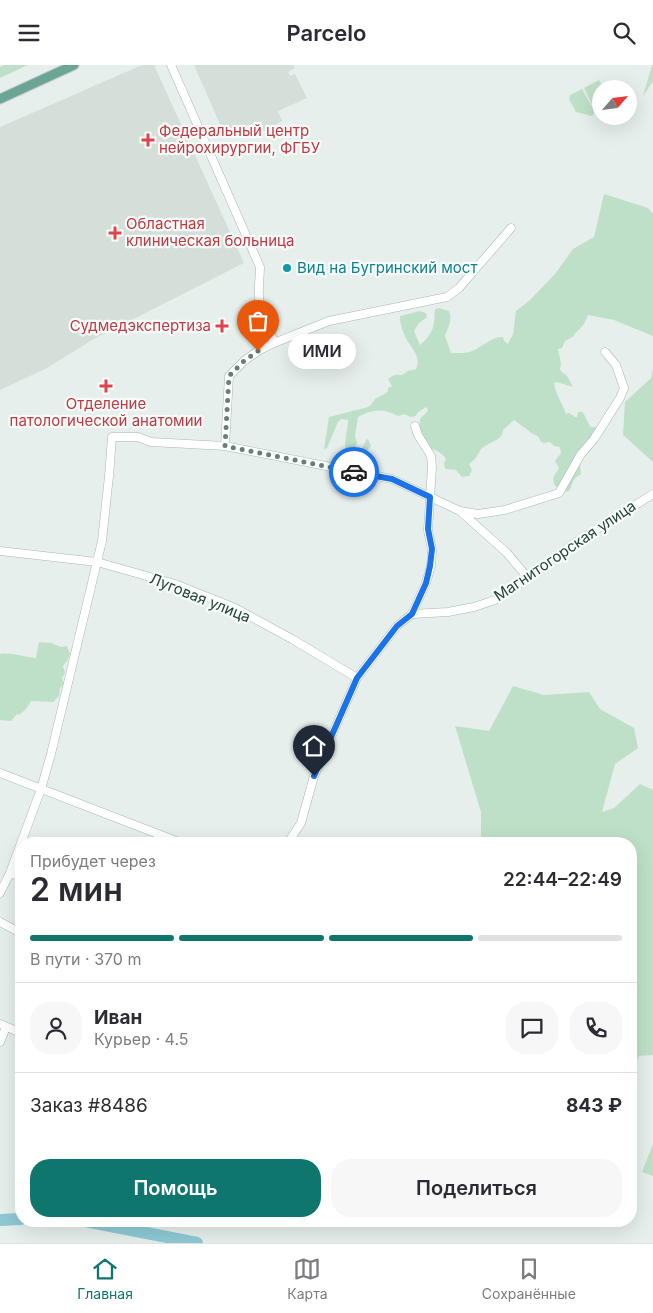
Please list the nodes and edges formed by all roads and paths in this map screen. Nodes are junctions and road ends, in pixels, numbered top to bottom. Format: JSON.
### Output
{"nodes":[{"id":1,"x":74,"y":65,"type":"edge"},
{"id":2,"x":171,"y":65,"type":"edge"},
{"id":3,"x":0,"y":99,"type":"edge"},
{"id":4,"x":510,"y":228,"type":"dead end"},
{"id":5,"x":274,"y":343,"type":"junction"},
{"id":6,"x":605,"y":352,"type":"dead end"},
{"id":7,"x":415,"y":425,"type":"dead end"},
{"id":8,"x":225,"y":446,"type":"junction"},
{"id":9,"x":653,"y":494,"type":"edge"},
{"id":10,"x":430,"y":497,"type":"junction"},
{"id":11,"x":460,"y":511,"type":"junction"},
{"id":12,"x":0,"y":551,"type":"edge"},
{"id":13,"x":97,"y":562,"type":"junction"},
{"id":14,"x":528,"y":578,"type":"junction"},
{"id":15,"x":412,"y":614,"type":"junction"},
{"id":16,"x":357,"y":678,"type":"junction"},
{"id":17,"x":0,"y":773,"type":"edge"},
{"id":18,"x":41,"y":789,"type":"junction"},
{"id":19,"x":23,"y":837,"type":"edge"},
{"id":20,"x":166,"y":837,"type":"edge"},
{"id":21,"x":292,"y":837,"type":"edge"},
{"id":22,"x":15,"y":859,"type":"edge"},
{"id":23,"x":10,"y":873,"type":"junction"},
{"id":24,"x":15,"y":875,"type":"edge"},
{"id":25,"x":0,"y":893,"type":"edge"},
{"id":26,"x":0,"y":922,"type":"edge"},
{"id":27,"x":15,"y":930,"type":"edge"},
{"id":28,"x":3,"y":1025,"type":"edge"},
{"id":29,"x":15,"y":1030,"type":"edge"},
{"id":30,"x":0,"y":1042,"type":"edge"}],
"edges":[{"from":1,"to":3,"type":"main road"},
{"from":2,"to":5,"type":"street"},
{"from":4,"to":5,"type":"street"},
{"from":5,"to":8,"type":"street"},
{"from":6,"to":11,"type":"street"},
{"from":7,"to":10,"type":"street"},
{"from":8,"to":10,"type":"street"},
{"from":8,"to":13,"type":"street"},
{"from":9,"to":14,"type":"street","name":"Магнитогорская улица"},
{"from":10,"to":11,"type":"street"},
{"from":10,"to":15,"type":"street"},
{"from":11,"to":14,"type":"street"},
{"from":12,"to":13,"type":"street","name":"Луговая улица"},
{"from":13,"to":16,"type":"street","name":"Луговая улица"},
{"from":13,"to":18,"type":"street"},
{"from":14,"to":15,"type":"street","name":"Магнитогорская улица"},
{"from":15,"to":16,"type":"street"},
{"from":16,"to":21,"type":"street"},
{"from":17,"to":18,"type":"street"},
{"from":18,"to":19,"type":"street"},
{"from":18,"to":20,"type":"street"},
{"from":22,"to":23,"type":"street"},
{"from":23,"to":24,"type":"street"},
{"from":23,"to":25,"type":"street"},
{"from":26,"to":27,"type":"street"},
{"from":28,"to":29,"type":"street"},
{"from":28,"to":30,"type":"street"}]}
